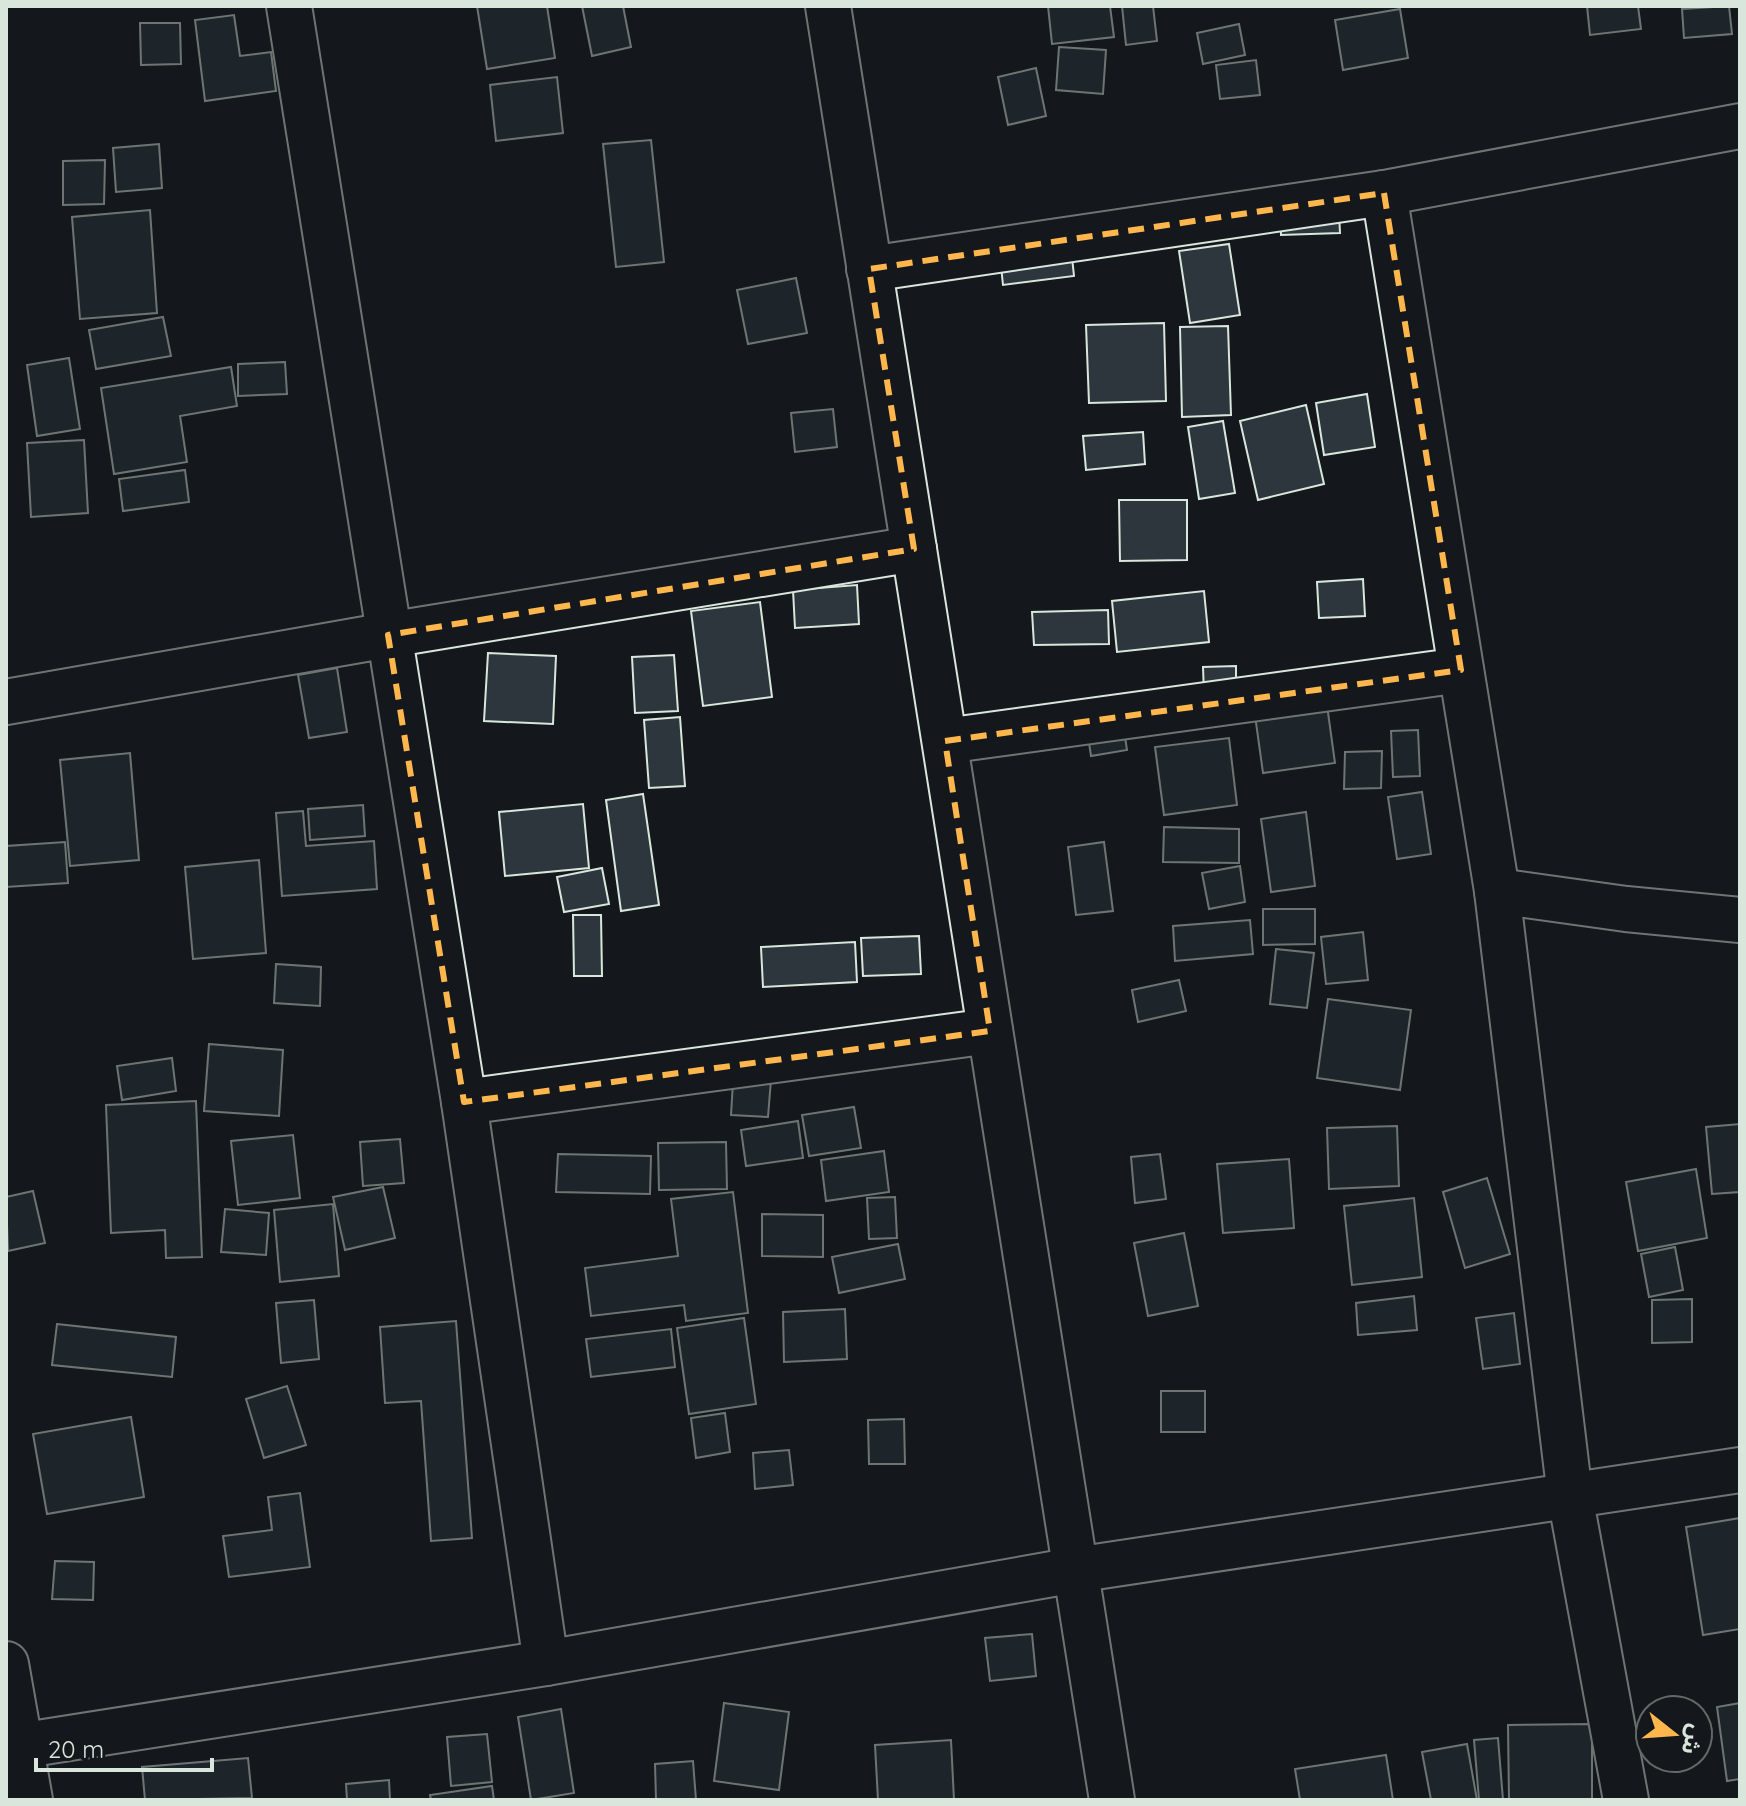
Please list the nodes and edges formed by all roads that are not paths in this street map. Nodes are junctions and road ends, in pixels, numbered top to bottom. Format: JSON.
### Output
{"nodes":[{"id":1,"x":289,"y":6,"type":"edge"},
{"id":2,"x":828,"y":6,"type":"edge"},
{"id":3,"x":1740,"y":126,"type":"edge"},
{"id":4,"x":1384,"y":193,"type":"junction"},
{"id":5,"x":869,"y":269,"type":"junction"},
{"id":6,"x":914,"y":549,"type":"junction"},
{"id":7,"x":388,"y":635,"type":"junction"},
{"id":8,"x":1461,"y":670,"type":"junction"},
{"id":9,"x":6,"y":702,"type":"edge"},
{"id":10,"x":945,"y":741,"type":"junction"},
{"id":11,"x":1497,"y":891,"type":"junction"},
{"id":12,"x":1740,"y":920,"type":"edge"},
{"id":13,"x":990,"y":1031,"type":"junction"},
{"id":14,"x":464,"y":1102,"type":"junction"},
{"id":15,"x":1740,"y":1470,"type":"edge"},
{"id":16,"x":1570,"y":1496,"type":"junction"},
{"id":17,"x":1075,"y":1570,"type":"junction"},
{"id":18,"x":546,"y":1663,"type":"junction"},
{"id":19,"x":6,"y":1664,"type":"edge"},
{"id":20,"x":12,"y":1747,"type":"edge"},
{"id":21,"x":30,"y":1800,"type":"edge"},
{"id":22,"x":1112,"y":1800,"type":"edge"},
{"id":23,"x":1626,"y":1800,"type":"edge"}],
"edges":[{"from":1,"to":7,"type":"street"},
{"from":2,"to":5,"type":"street"},
{"from":3,"to":4,"type":"street"},
{"from":4,"to":5,"type":"street"},
{"from":4,"to":8,"type":"street"},
{"from":5,"to":6,"type":"street"},
{"from":6,"to":7,"type":"street"},
{"from":6,"to":10,"type":"street"},
{"from":7,"to":9,"type":"street"},
{"from":7,"to":14,"type":"street"},
{"from":8,"to":10,"type":"street"},
{"from":8,"to":11,"type":"street"},
{"from":10,"to":13,"type":"street"},
{"from":11,"to":12,"type":"street"},
{"from":11,"to":16,"type":"street"},
{"from":13,"to":14,"type":"street"},
{"from":13,"to":17,"type":"street"},
{"from":14,"to":18,"type":"street"},
{"from":15,"to":16,"type":"street"},
{"from":16,"to":17,"type":"street"},
{"from":16,"to":23,"type":"street"},
{"from":17,"to":18,"type":"street"},
{"from":17,"to":22,"type":"street"},
{"from":18,"to":20,"type":"street"},
{"from":19,"to":20,"type":"street"},
{"from":20,"to":21,"type":"street"}]}
